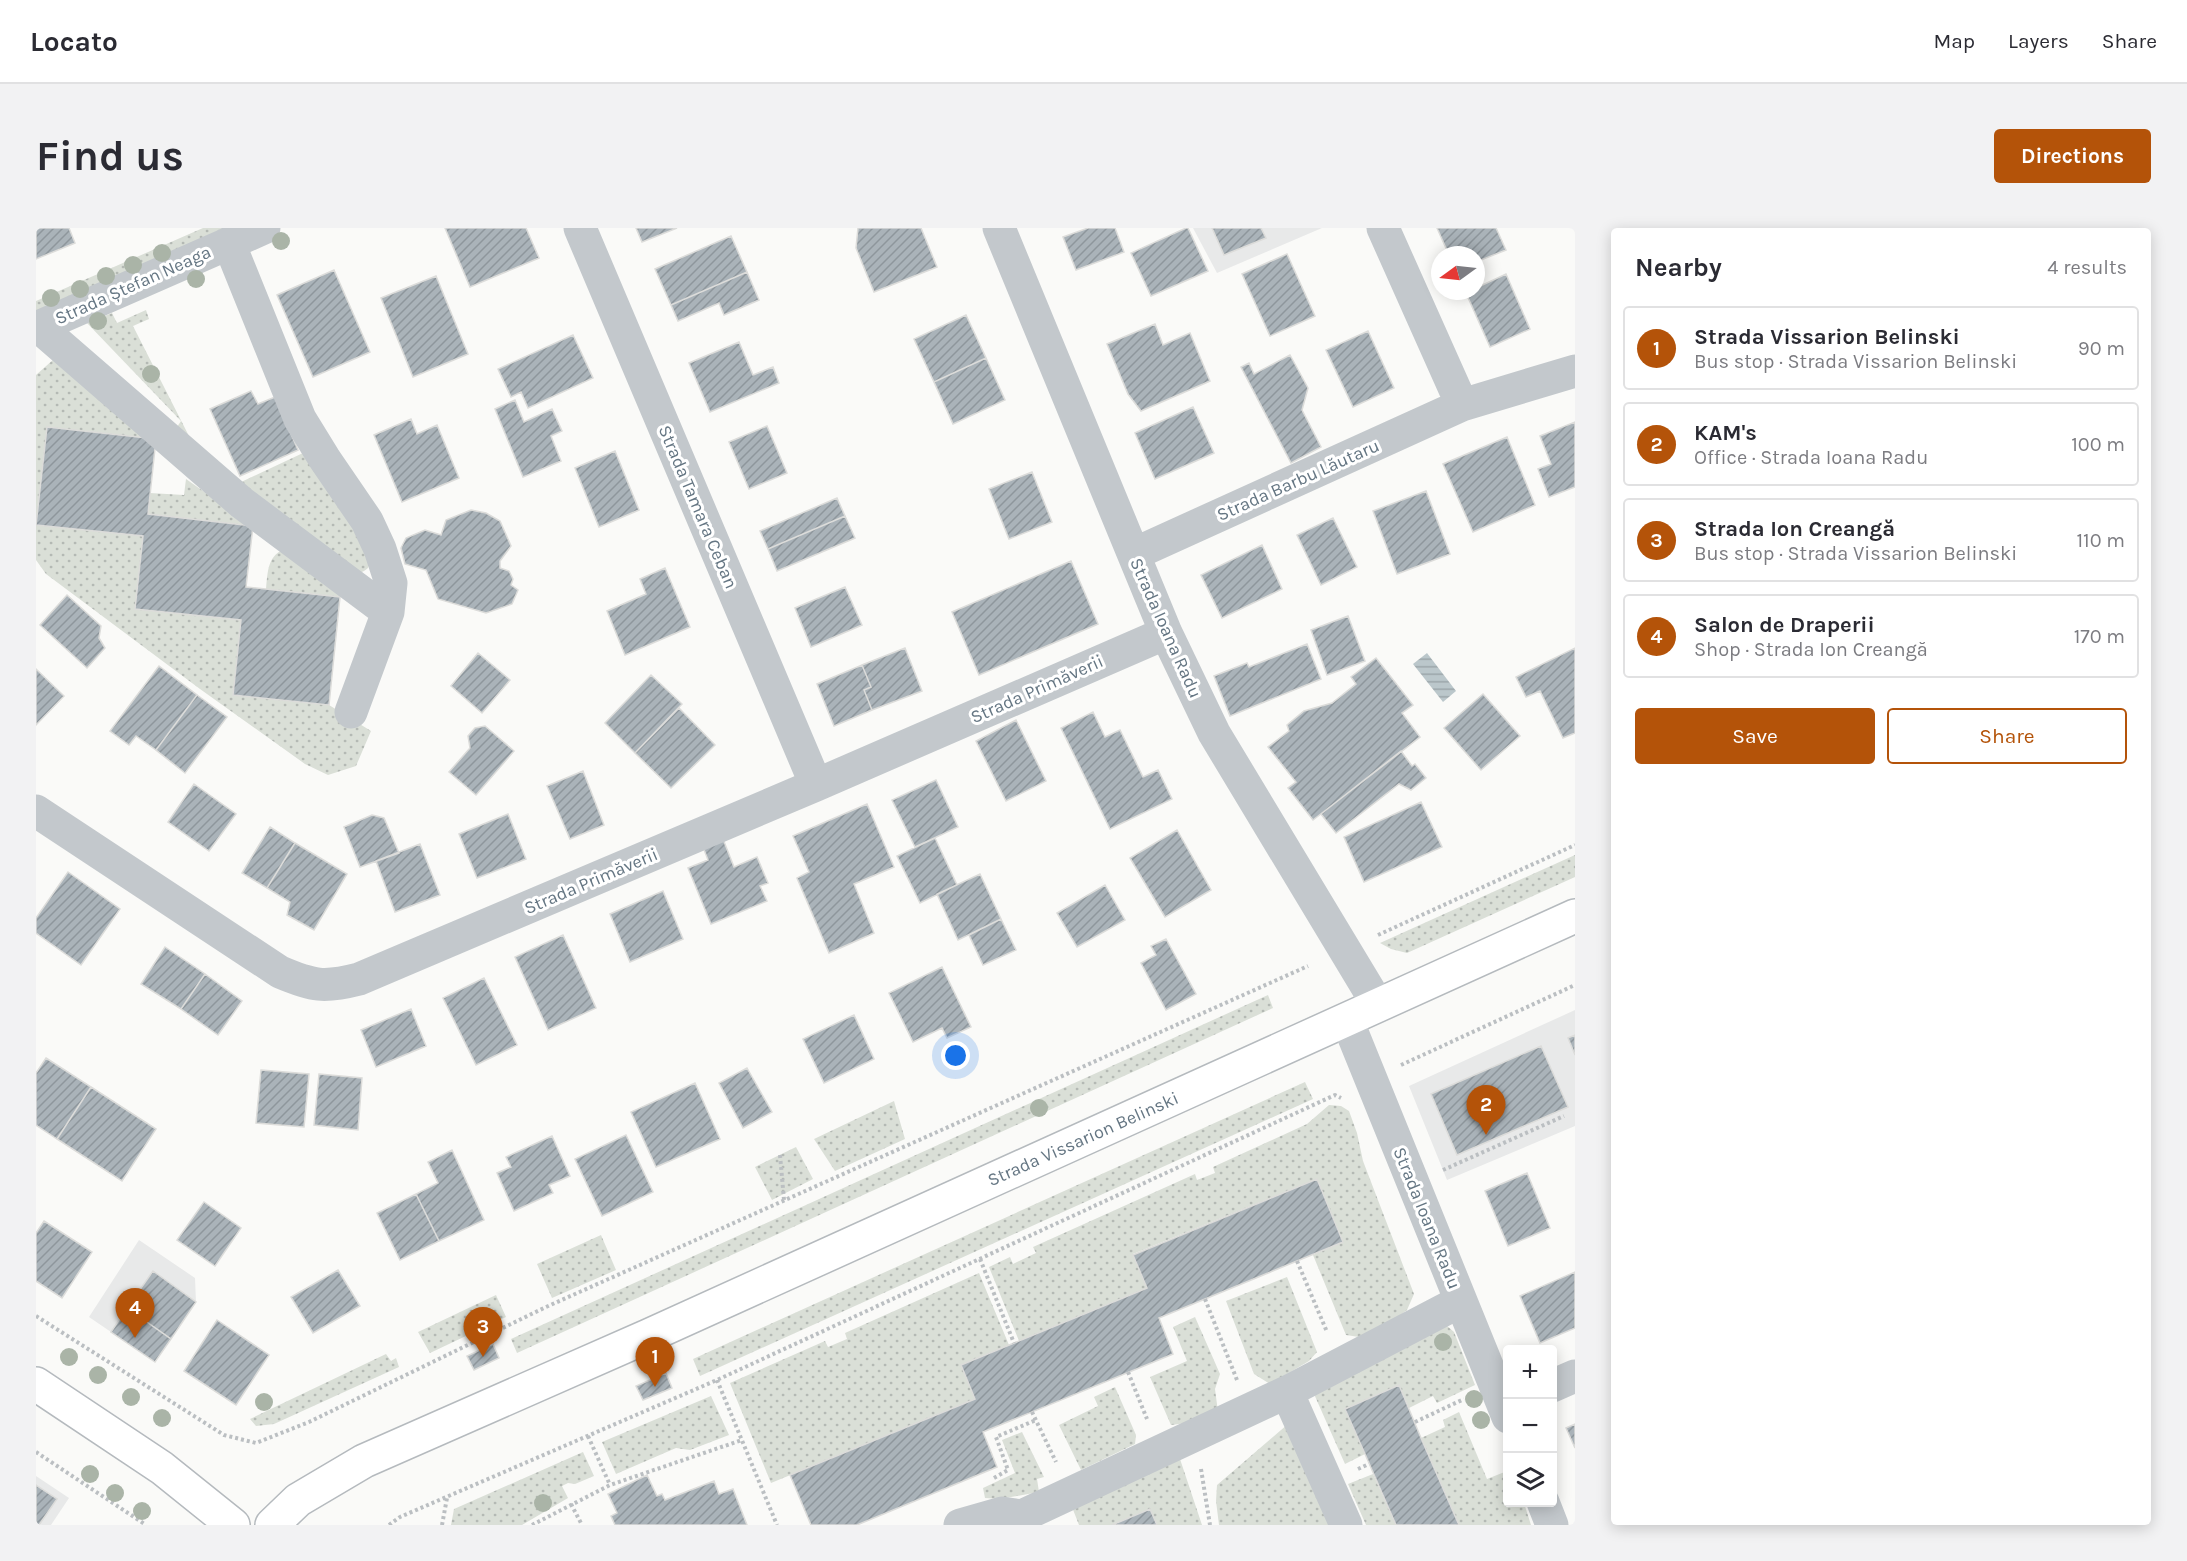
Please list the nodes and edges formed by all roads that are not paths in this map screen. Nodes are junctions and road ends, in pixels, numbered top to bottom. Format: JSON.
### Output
{"nodes":[{"id":1,"x":264,"y":228,"type":"edge"},
{"id":2,"x":580,"y":228,"type":"edge"},
{"id":3,"x":999,"y":228,"type":"edge"},
{"id":4,"x":1383,"y":228,"type":"edge"},
{"id":5,"x":229,"y":243,"type":"junction"},
{"id":6,"x":38,"y":328,"type":"edge"},
{"id":7,"x":1575,"y":371,"type":"edge"},
{"id":8,"x":1462,"y":405,"type":"junction"},
{"id":9,"x":1134,"y":554,"type":"junction"},
{"id":10,"x":388,"y":612,"type":"junction"},
{"id":11,"x":1166,"y":633,"type":"junction"},
{"id":12,"x":351,"y":712,"type":"dead end"},
{"id":13,"x":816,"y":785,"type":"junction"},
{"id":14,"x":36,"y":811,"type":"edge"},
{"id":15,"x":1575,"y":916,"type":"edge"},
{"id":16,"x":1378,"y":1005,"type":"junction"},
{"id":17,"x":1347,"y":1020,"type":"junction"},
{"id":18,"x":1461,"y":1301,"type":"junction"},
{"id":19,"x":1575,"y":1376,"type":"edge"},
{"id":20,"x":36,"y":1384,"type":"edge"},
{"id":21,"x":1557,"y":1384,"type":"edge"},
{"id":22,"x":1287,"y":1392,"type":"junction"},
{"id":23,"x":1503,"y":1404,"type":"edge"},
{"id":24,"x":1541,"y":1507,"type":"edge"},
{"id":25,"x":1543,"y":1507,"type":"edge"},
{"id":26,"x":1024,"y":1520,"type":"edge"},
{"id":27,"x":974,"y":1521,"type":"edge"},
{"id":28,"x":233,"y":1525,"type":"edge"},
{"id":29,"x":272,"y":1525,"type":"edge"},
{"id":30,"x":1346,"y":1525,"type":"edge"},
{"id":31,"x":1542,"y":1525,"type":"edge"},
{"id":32,"x":1552,"y":1525,"type":"edge"}],
"edges":[{"from":1,"to":5,"type":"street","name":"Strada Ștefan Neaga"},
{"from":2,"to":13,"type":"street","name":"Strada Tamara Ceban"},
{"from":3,"to":9,"type":"street","name":"Strada Ioana Radu"},
{"from":4,"to":8,"type":"street"},
{"from":5,"to":6,"type":"street","name":"Strada Ștefan Neaga"},
{"from":5,"to":10,"type":"street"},
{"from":6,"to":10,"type":"street"},
{"from":7,"to":8,"type":"street","name":"Strada Barbu Lăutaru"},
{"from":8,"to":9,"type":"street","name":"Strada Barbu Lăutaru"},
{"from":9,"to":11,"type":"street","name":"Strada Ioana Radu"},
{"from":10,"to":12,"type":"street"},
{"from":11,"to":13,"type":"street","name":"Strada Primăverii"},
{"from":11,"to":16,"type":"street","name":"Strada Ioana Radu"},
{"from":13,"to":14,"type":"street","name":"Strada Primăverii"},
{"from":15,"to":16,"type":"main road","name":"Strada Vissarion Belinski"},
{"from":16,"to":17,"type":"main road","name":"Strada Vissarion Belinski"},
{"from":17,"to":18,"type":"street","name":"Strada Ioana Radu"},
{"from":17,"to":29,"type":"main road","name":"Strada Vissarion Belinski"},
{"from":18,"to":22,"type":"street"},
{"from":18,"to":23,"type":"street","name":"Strada Ioana Radu"},
{"from":19,"to":21,"type":"street"},
{"from":20,"to":28,"type":"main road"},
{"from":22,"to":26,"type":"street"},
{"from":22,"to":30,"type":"street"},
{"from":24,"to":31,"type":"street"},
{"from":25,"to":32,"type":"street"},
{"from":26,"to":27,"type":"street"}]}
